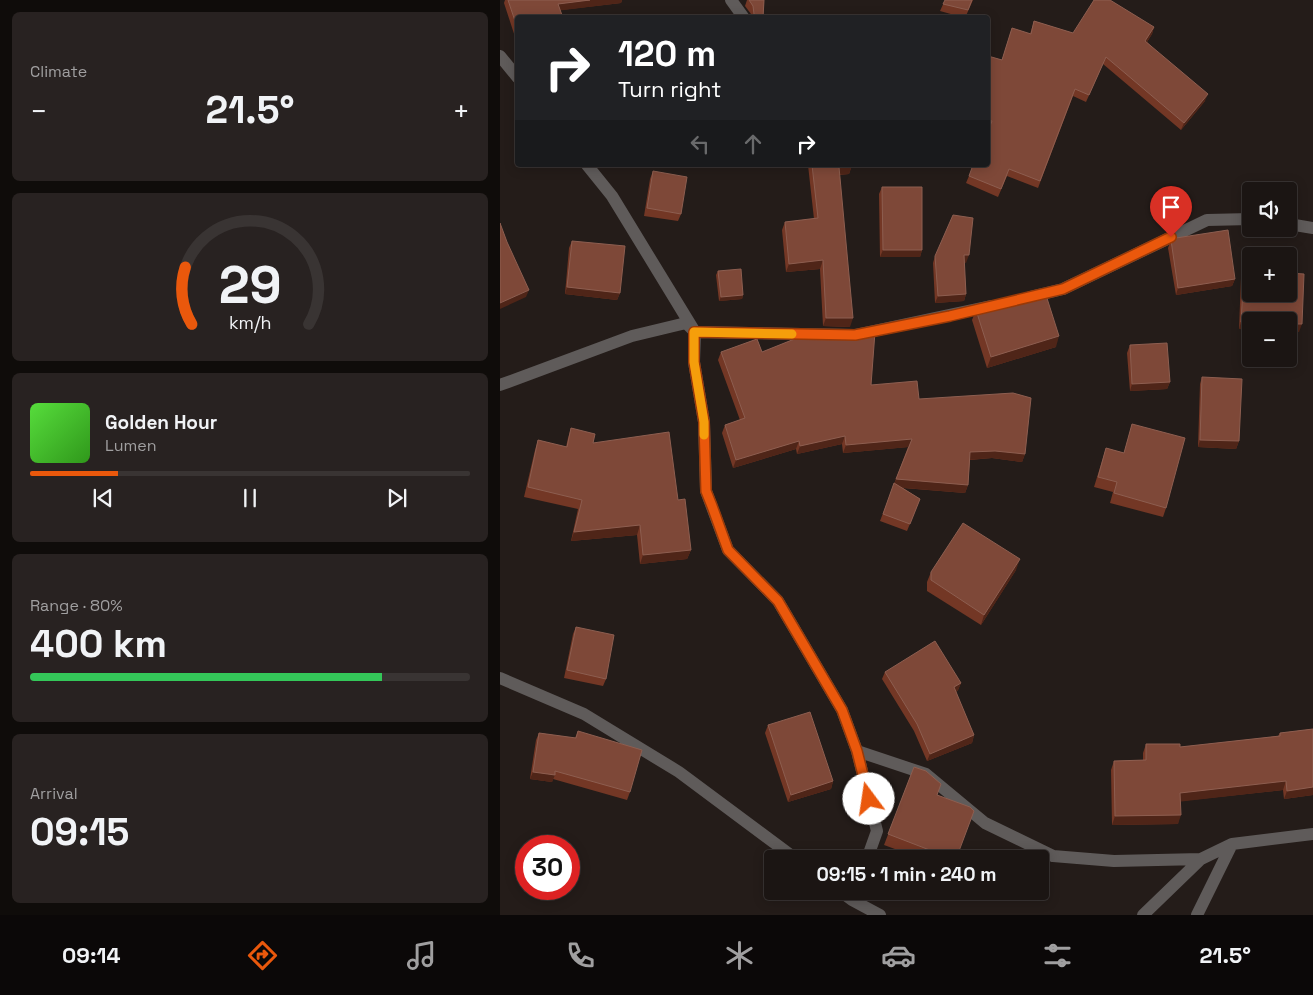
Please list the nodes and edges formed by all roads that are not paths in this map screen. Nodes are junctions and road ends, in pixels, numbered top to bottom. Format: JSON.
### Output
{"nodes":[{"id":1,"x":731,"y":0,"type":"edge"},
{"id":2,"x":742,"y":15,"type":"edge"},
{"id":3,"x":500,"y":56,"type":"edge"},
{"id":4,"x":515,"y":74,"type":"edge"},
{"id":5,"x":589,"y":167,"type":"edge"},
{"id":6,"x":1242,"y":219,"type":"edge"},
{"id":7,"x":1297,"y":225,"type":"edge"},
{"id":8,"x":1313,"y":228,"type":"edge"},
{"id":9,"x":694,"y":332,"type":"junction"},
{"id":10,"x":500,"y":386,"type":"edge"},
{"id":11,"x":500,"y":678,"type":"edge"},
{"id":12,"x":857,"y":751,"type":"junction"},
{"id":13,"x":1313,"y":834,"type":"edge"},
{"id":14,"x":1232,"y":844,"type":"junction"},
{"id":15,"x":784,"y":850,"type":"edge"},
{"id":16,"x":870,"y":850,"type":"edge"},
{"id":17,"x":1202,"y":859,"type":"junction"},
{"id":18,"x":859,"y":900,"type":"edge"},
{"id":19,"x":880,"y":915,"type":"edge"},
{"id":20,"x":1143,"y":915,"type":"edge"},
{"id":21,"x":1197,"y":915,"type":"edge"}],
"edges":[{"from":1,"to":2,"type":"street"},
{"from":3,"to":4,"type":"street"},
{"from":5,"to":9,"type":"street"},
{"from":6,"to":9,"type":"street"},
{"from":7,"to":8,"type":"street"},
{"from":9,"to":10,"type":"street"},
{"from":9,"to":12,"type":"street"},
{"from":11,"to":15,"type":"street"},
{"from":12,"to":16,"type":"street"},
{"from":12,"to":17,"type":"street"},
{"from":13,"to":14,"type":"street"},
{"from":14,"to":17,"type":"street"},
{"from":14,"to":21,"type":"street"},
{"from":17,"to":20,"type":"street"},
{"from":18,"to":19,"type":"street"}]}
